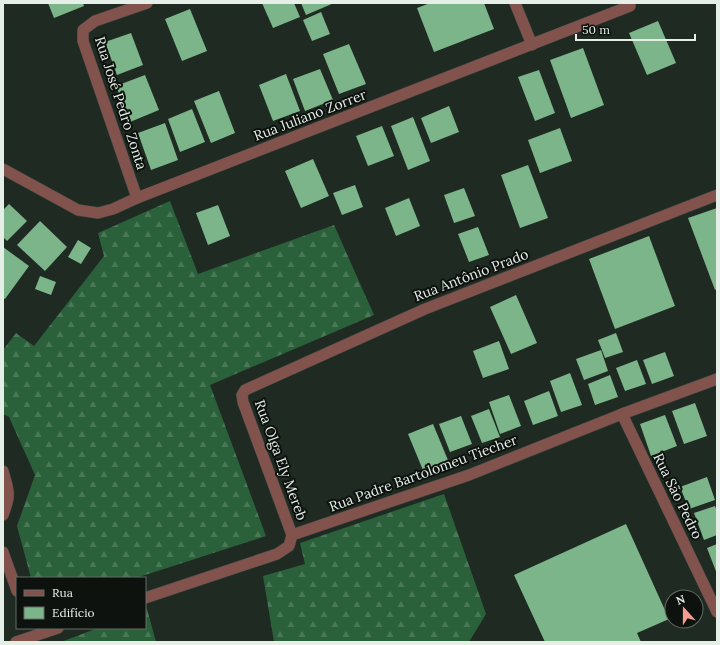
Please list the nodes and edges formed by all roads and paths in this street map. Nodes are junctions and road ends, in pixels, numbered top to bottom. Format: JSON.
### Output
{"nodes":[{"id":1,"x":147,"y":3,"type":"edge"},
{"id":2,"x":514,"y":3,"type":"edge"},
{"id":3,"x":630,"y":6,"type":"dead end"},
{"id":4,"x":532,"y":45,"type":"junction"},
{"id":5,"x":3,"y":169,"type":"edge"},
{"id":6,"x":717,"y":196,"type":"edge"},
{"id":7,"x":137,"y":198,"type":"junction"},
{"id":8,"x":717,"y":379,"type":"edge"},
{"id":9,"x":242,"y":395,"type":"joint"},
{"id":10,"x":622,"y":414,"type":"junction"},
{"id":11,"x":3,"y":471,"type":"edge"},
{"id":12,"x":3,"y":515,"type":"edge"},
{"id":13,"x":292,"y":535,"type":"junction"},
{"id":14,"x":3,"y":552,"type":"edge"},
{"id":15,"x":16,"y":588,"type":"edge"},
{"id":16,"x":146,"y":598,"type":"edge"},
{"id":17,"x":717,"y":612,"type":"edge"},
{"id":18,"x":52,"y":629,"type":"edge"},
{"id":19,"x":34,"y":632,"type":"edge"},
{"id":20,"x":16,"y":642,"type":"edge"}],
"edges":[{"from":1,"to":7,"type":"street","name":"Rua José Pedro Zonta"},
{"from":2,"to":4,"type":"street"},
{"from":3,"to":4,"type":"street","name":"Rua Juliano Zorrer"},
{"from":4,"to":7,"type":"street","name":"Rua Juliano Zorrer"},
{"from":5,"to":7,"type":"street","name":"Rua Juliano Zorrer"},
{"from":6,"to":9,"type":"street","name":"Rua Antônio Prado"},
{"from":8,"to":10,"type":"street","name":"Rua Padre Bartolomeu Tiecher"},
{"from":9,"to":13,"type":"street","name":"Rua Olga Ely Mereb"},
{"from":10,"to":13,"type":"street","name":"Rua Padre Bartolomeu Tiecher"},
{"from":10,"to":17,"type":"street","name":"Rua São Pedro"},
{"from":11,"to":12,"type":"street"},
{"from":13,"to":16,"type":"street"},
{"from":14,"to":15,"type":"street"},
{"from":18,"to":19,"type":"street"},
{"from":19,"to":20,"type":"street"}]}
